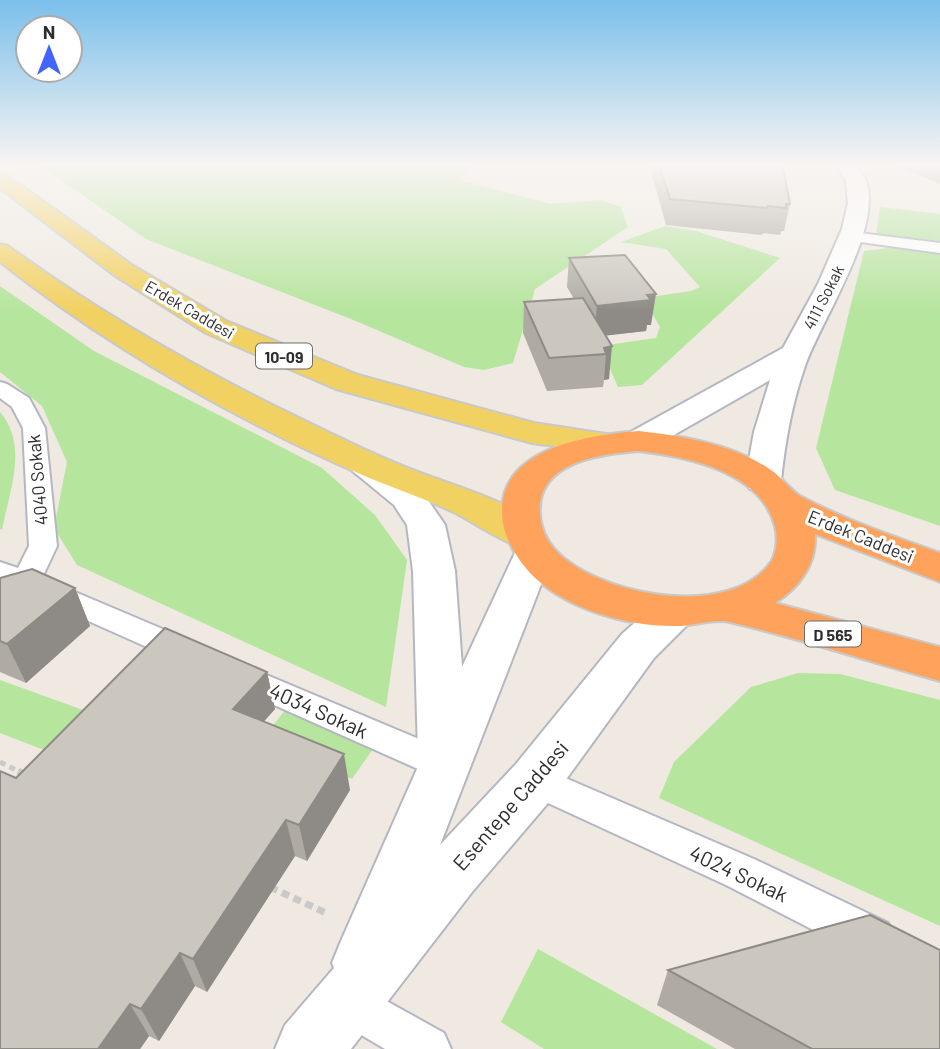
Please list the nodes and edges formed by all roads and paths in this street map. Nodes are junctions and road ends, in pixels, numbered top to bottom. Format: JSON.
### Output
{"nodes":[{"id":1,"x":46,"y":213,"type":"edge"},
{"id":2,"x":857,"y":213,"type":"edge"},
{"id":3,"x":851,"y":237,"type":"junction"},
{"id":4,"x":940,"y":248,"type":"edge"},
{"id":5,"x":0,"y":251,"type":"edge"},
{"id":6,"x":795,"y":353,"type":"junction"},
{"id":7,"x":0,"y":388,"type":"edge"},
{"id":8,"x":623,"y":442,"type":"junction"},
{"id":9,"x":361,"y":461,"type":"junction"},
{"id":10,"x":773,"y":492,"type":"junction"},
{"id":11,"x":529,"y":542,"type":"junction"},
{"id":12,"x":940,"y":568,"type":"edge"},
{"id":13,"x":13,"y":576,"type":"edge"},
{"id":14,"x":0,"y":602,"type":"edge"},
{"id":15,"x":727,"y":606,"type":"junction"},
{"id":16,"x":674,"y":611,"type":"junction"},
{"id":17,"x":940,"y":664,"type":"edge"},
{"id":18,"x":0,"y":762,"type":"edge"},
{"id":19,"x":445,"y":766,"type":"junction"},
{"id":20,"x":37,"y":780,"type":"edge"},
{"id":21,"x":535,"y":780,"type":"junction"},
{"id":22,"x":262,"y":883,"type":"edge"},
{"id":23,"x":374,"y":935,"type":"junction"},
{"id":24,"x":902,"y":953,"type":"edge"},
{"id":25,"x":328,"y":1025,"type":"edge"},
{"id":26,"x":429,"y":1049,"type":"edge"}],
"edges":[{"from":1,"to":8,"type":"main road","name":"Erdek Caddesi","number":"10-09"},
{"from":2,"to":3,"type":"street","name":"4111 Sokak"},
{"from":3,"to":4,"type":"lane"},
{"from":3,"to":6,"type":"street","name":"4111 Sokak"},
{"from":5,"to":9,"type":"main road"},
{"from":6,"to":8,"type":"street"},
{"from":6,"to":10,"type":"street","name":"4111 Sokak"},
{"from":7,"to":13,"type":"lane","name":"4040 Sokak"},
{"from":8,"to":10,"type":"highway"},
{"from":8,"to":11,"type":"highway"},
{"from":9,"to":11,"type":"main road"},
{"from":9,"to":19,"type":"street"},
{"from":10,"to":12,"type":"highway","name":"Erdek Caddesi"},
{"from":10,"to":15,"type":"highway"},
{"from":11,"to":16,"type":"highway","number":"D 565"},
{"from":11,"to":19,"type":"street"},
{"from":13,"to":14,"type":"lane"},
{"from":13,"to":19,"type":"lane","name":"4034 Sokak"},
{"from":15,"to":16,"type":"highway","number":"D 565"},
{"from":15,"to":17,"type":"highway","number":"D 565"},
{"from":16,"to":21,"type":"street","name":"Esentepe Caddesi"},
{"from":18,"to":20,"type":"path"},
{"from":19,"to":23,"type":"street"},
{"from":21,"to":24,"type":"lane","name":"4024 Sokak"},
{"from":21,"to":25,"type":"street","name":"Esentepe Caddesi"},
{"from":22,"to":23,"type":"path"},
{"from":23,"to":25,"type":"street"},
{"from":25,"to":26,"type":"lane"}]}
